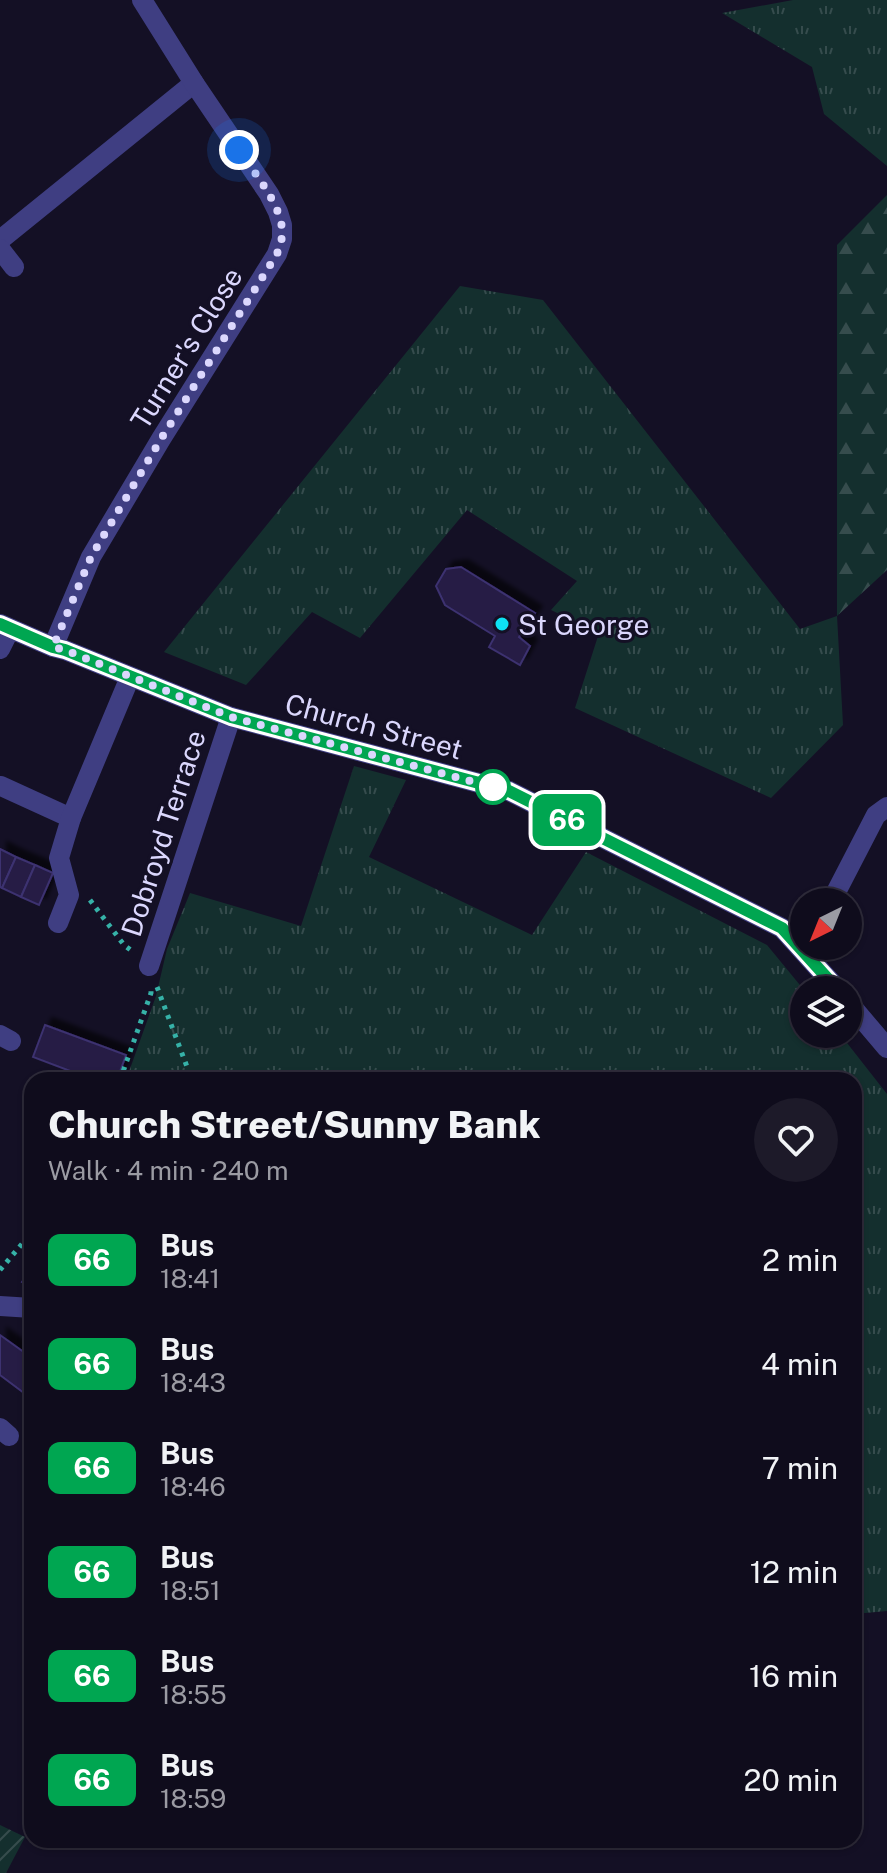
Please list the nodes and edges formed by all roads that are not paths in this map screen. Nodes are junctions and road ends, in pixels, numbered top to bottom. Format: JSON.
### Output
{"nodes":[{"id":1,"x":142,"y":0,"type":"edge"},
{"id":2,"x":194,"y":83,"type":"junction"},
{"id":3,"x":0,"y":240,"type":"edge"},
{"id":4,"x":0,"y":249,"type":"edge"},
{"id":5,"x":14,"y":267,"type":"dead end"},
{"id":6,"x":5,"y":627,"type":"edge"},
{"id":7,"x":53,"y":647,"type":"junction"},
{"id":8,"x":0,"y":649,"type":"edge"},
{"id":9,"x":130,"y":677,"type":"junction"},
{"id":10,"x":231,"y":717,"type":"junction"},
{"id":11,"x":1,"y":786,"type":"edge"},
{"id":12,"x":887,"y":807,"type":"edge"},
{"id":13,"x":71,"y":818,"type":"junction"},
{"id":14,"x":838,"y":888,"type":"edge"},
{"id":15,"x":58,"y":923,"type":"dead end"},
{"id":16,"x":790,"y":935,"type":"edge"},
{"id":17,"x":814,"y":960,"type":"edge"},
{"id":18,"x":149,"y":966,"type":"road end"},
{"id":19,"x":827,"y":976,"type":"edge"},
{"id":20,"x":862,"y":1019,"type":"edge"},
{"id":21,"x":887,"y":1048,"type":"edge"},
{"id":22,"x":0,"y":1306,"type":"edge"},
{"id":23,"x":24,"y":1308,"type":"edge"}],
"edges":[{"from":1,"to":2,"type":"street","name":"Turner's Close"},
{"from":2,"to":3,"type":"street"},
{"from":2,"to":7,"type":"street","name":"Turner's Close"},
{"from":4,"to":5,"type":"street"},
{"from":6,"to":7,"type":"street","name":"Church Street"},
{"from":6,"to":8,"type":"street"},
{"from":7,"to":9,"type":"street","name":"Church Street"},
{"from":9,"to":10,"type":"street","name":"Church Street"},
{"from":9,"to":13,"type":"street"},
{"from":10,"to":16,"type":"street","name":"Church Street"},
{"from":10,"to":18,"type":"street","name":"Dobroyd Terrace"},
{"from":11,"to":13,"type":"street"},
{"from":12,"to":14,"type":"street"},
{"from":13,"to":15,"type":"street"},
{"from":17,"to":19,"type":"street","name":"Church Street"},
{"from":20,"to":21,"type":"street"},
{"from":22,"to":23,"type":"street"}]}
